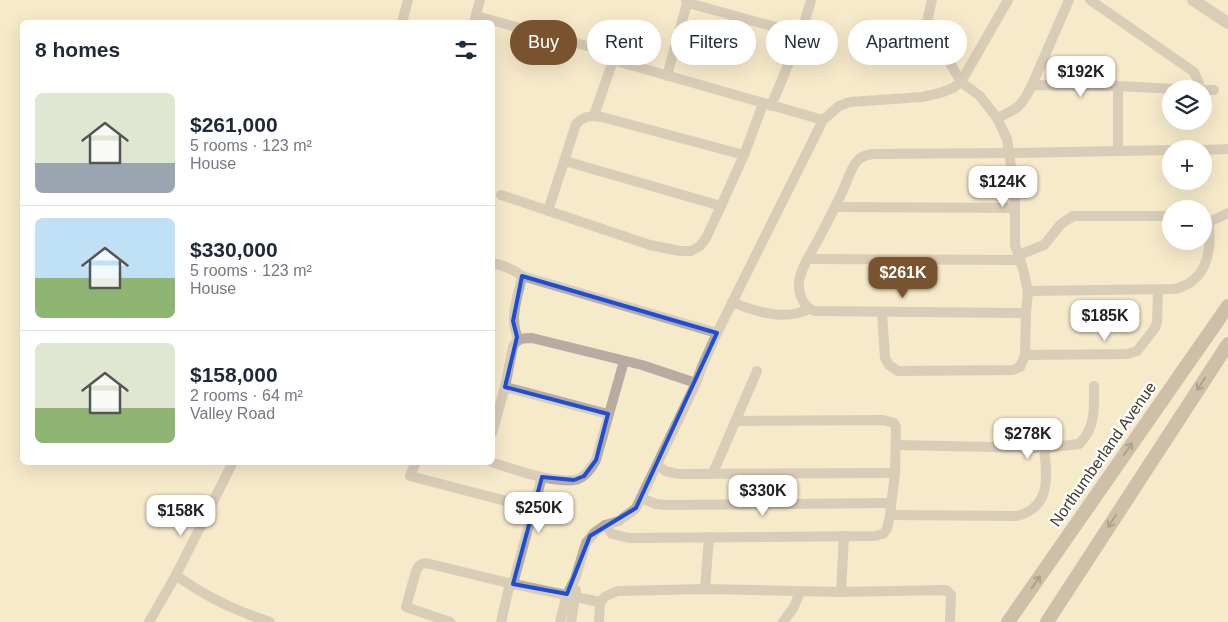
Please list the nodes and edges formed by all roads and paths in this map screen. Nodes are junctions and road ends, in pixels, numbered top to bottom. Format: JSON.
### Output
{"nodes":[{"id":1,"x":408,"y":0,"type":"edge"},
{"id":2,"x":480,"y":0,"type":"edge"},
{"id":3,"x":811,"y":0,"type":"edge"},
{"id":4,"x":932,"y":0,"type":"edge"},
{"id":5,"x":1008,"y":0,"type":"edge"},
{"id":6,"x":1069,"y":0,"type":"edge"},
{"id":7,"x":1090,"y":0,"type":"edge"},
{"id":8,"x":1193,"y":0,"type":"edge"},
{"id":9,"x":687,"y":1,"type":"edge"},
{"id":10,"x":475,"y":19,"type":"edge"},
{"id":11,"x":403,"y":20,"type":"edge"},
{"id":12,"x":805,"y":20,"type":"edge"},
{"id":13,"x":1228,"y":23,"type":"edge"},
{"id":14,"x":495,"y":24,"type":"edge"},
{"id":15,"x":766,"y":24,"type":"edge"},
{"id":16,"x":587,"y":47,"type":"edge"},
{"id":17,"x":611,"y":65,"type":"edge"},
{"id":18,"x":630,"y":65,"type":"edge"},
{"id":19,"x":786,"y":65,"type":"edge"},
{"id":20,"x":667,"y":76,"type":"junction"},
{"id":21,"x":1198,"y":80,"type":"edge"},
{"id":22,"x":961,"y":82,"type":"junction"},
{"id":23,"x":1032,"y":86,"type":"junction"},
{"id":24,"x":1118,"y":86,"type":"junction"},
{"id":25,"x":1162,"y":88,"type":"edge"},
{"id":26,"x":767,"y":105,"type":"junction"},
{"id":27,"x":594,"y":115,"type":"junction"},
{"id":28,"x":997,"y":118,"type":"junction"},
{"id":29,"x":823,"y":120,"type":"junction"},
{"id":30,"x":1228,"y":149,"type":"edge"},
{"id":31,"x":1162,"y":150,"type":"edge"},
{"id":32,"x":1212,"y":150,"type":"edge"},
{"id":33,"x":1118,"y":151,"type":"junction"},
{"id":34,"x":1010,"y":153,"type":"junction"},
{"id":35,"x":744,"y":155,"type":"junction"},
{"id":36,"x":565,"y":161,"type":"junction"},
{"id":37,"x":502,"y":195,"type":"dead end"},
{"id":38,"x":721,"y":206,"type":"junction"},
{"id":39,"x":836,"y":208,"type":"junction"},
{"id":40,"x":1015,"y":208,"type":"junction"},
{"id":41,"x":548,"y":211,"type":"junction"},
{"id":42,"x":1228,"y":212,"type":"edge"},
{"id":43,"x":1162,"y":216,"type":"edge"},
{"id":44,"x":1212,"y":217,"type":"edge"},
{"id":45,"x":1208,"y":250,"type":"edge"},
{"id":46,"x":1020,"y":258,"type":"junction"},
{"id":47,"x":808,"y":259,"type":"junction"},
{"id":48,"x":495,"y":264,"type":"edge"},
{"id":49,"x":522,"y":276,"type":"junction"},
{"id":50,"x":1158,"y":290,"type":"junction"},
{"id":51,"x":1028,"y":291,"type":"junction"},
{"id":52,"x":732,"y":302,"type":"junction"},
{"id":53,"x":1228,"y":306,"type":"edge"},
{"id":54,"x":809,"y":309,"type":"junction"},
{"id":55,"x":882,"y":312,"type":"junction"},
{"id":56,"x":1026,"y":313,"type":"junction"},
{"id":57,"x":717,"y":333,"type":"junction"},
{"id":58,"x":519,"y":340,"type":"junction"},
{"id":59,"x":1228,"y":344,"type":"edge"},
{"id":60,"x":1025,"y":355,"type":"junction"},
{"id":61,"x":624,"y":361,"type":"junction"},
{"id":62,"x":757,"y":371,"type":"dead end"},
{"id":63,"x":696,"y":383,"type":"junction"},
{"id":64,"x":1094,"y":386,"type":"dead end"},
{"id":65,"x":506,"y":387,"type":"junction"},
{"id":66,"x":608,"y":414,"type":"junction"},
{"id":67,"x":736,"y":421,"type":"junction"},
{"id":68,"x":495,"y":423,"type":"edge"},
{"id":69,"x":896,"y":445,"type":"junction"},
{"id":70,"x":1044,"y":448,"type":"junction"},
{"id":71,"x":495,"y":463,"type":"edge"},
{"id":72,"x":231,"y":465,"type":"edge"},
{"id":73,"x":415,"y":465,"type":"edge"},
{"id":74,"x":658,"y":465,"type":"junction"},
{"id":75,"x":895,"y":473,"type":"junction"},
{"id":76,"x":713,"y":474,"type":"junction"},
{"id":77,"x":542,"y":477,"type":"junction"},
{"id":78,"x":641,"y":498,"type":"junction"},
{"id":79,"x":890,"y":503,"type":"junction"},
{"id":80,"x":533,"y":508,"type":"junction"},
{"id":81,"x":890,"y":515,"type":"junction"},
{"id":82,"x":606,"y":525,"type":"junction"},
{"id":83,"x":844,"y":536,"type":"junction"},
{"id":84,"x":709,"y":537,"type":"junction"},
{"id":85,"x":176,"y":575,"type":"junction"},
{"id":86,"x":512,"y":584,"type":"junction"},
{"id":87,"x":705,"y":589,"type":"junction"},
{"id":88,"x":800,"y":592,"type":"junction"},
{"id":89,"x":841,"y":592,"type":"junction"},
{"id":90,"x":572,"y":595,"type":"junction"},
{"id":91,"x":600,"y":602,"type":"junction"},
{"id":92,"x":149,"y":622,"type":"edge"},
{"id":93,"x":270,"y":622,"type":"edge"},
{"id":94,"x":450,"y":622,"type":"edge"},
{"id":95,"x":501,"y":622,"type":"edge"},
{"id":96,"x":560,"y":622,"type":"edge"},
{"id":97,"x":571,"y":622,"type":"edge"},
{"id":98,"x":599,"y":622,"type":"edge"},
{"id":99,"x":783,"y":622,"type":"edge"},
{"id":100,"x":950,"y":622,"type":"edge"},
{"id":101,"x":1008,"y":622,"type":"edge"},
{"id":102,"x":1047,"y":622,"type":"edge"}],
"edges":[{"from":1,"to":11,"type":"street"},
{"from":2,"to":10,"type":"street"},
{"from":3,"to":12,"type":"street"},
{"from":4,"to":22,"type":"street"},
{"from":5,"to":22,"type":"street"},
{"from":6,"to":23,"type":"street"},
{"from":7,"to":21,"type":"street"},
{"from":8,"to":13,"type":"street"},
{"from":9,"to":15,"type":"street"},
{"from":9,"to":20,"type":"street"},
{"from":14,"to":16,"type":"street"},
{"from":17,"to":27,"type":"street"},
{"from":18,"to":20,"type":"street"},
{"from":19,"to":26,"type":"street"},
{"from":20,"to":26,"type":"street"},
{"from":22,"to":28,"type":"street"},
{"from":22,"to":29,"type":"street"},
{"from":23,"to":24,"type":"street"},
{"from":23,"to":28,"type":"street"},
{"from":24,"to":25,"type":"street"},
{"from":24,"to":33,"type":"street"},
{"from":26,"to":29,"type":"street"},
{"from":26,"to":35,"type":"street"},
{"from":27,"to":35,"type":"street"},
{"from":27,"to":36,"type":"street"},
{"from":28,"to":34,"type":"street"},
{"from":29,"to":52,"type":"street"},
{"from":30,"to":32,"type":"street"},
{"from":31,"to":33,"type":"street"},
{"from":33,"to":34,"type":"street"},
{"from":34,"to":39,"type":"street"},
{"from":34,"to":40,"type":"street"},
{"from":35,"to":38,"type":"street"},
{"from":36,"to":38,"type":"street"},
{"from":36,"to":41,"type":"street"},
{"from":37,"to":41,"type":"street"},
{"from":38,"to":41,"type":"street"},
{"from":39,"to":40,"type":"street"},
{"from":39,"to":47,"type":"street"},
{"from":40,"to":46,"type":"street"},
{"from":42,"to":44,"type":"street"},
{"from":43,"to":46,"type":"street"},
{"from":45,"to":50,"type":"street"},
{"from":46,"to":47,"type":"street"},
{"from":46,"to":51,"type":"street"},
{"from":47,"to":54,"type":"street"},
{"from":48,"to":49,"type":"street"},
{"from":49,"to":57,"type":"street"},
{"from":49,"to":58,"type":"street"},
{"from":50,"to":51,"type":"street"},
{"from":50,"to":60,"type":"street"},
{"from":51,"to":56,"type":"street"},
{"from":52,"to":54,"type":"street"},
{"from":52,"to":57,"type":"street"},
{"from":101,"to":53,"type":"main road","name":"Northumberland Avenue","one_way":true},
{"from":54,"to":55,"type":"street"},
{"from":55,"to":56,"type":"street"},
{"from":55,"to":60,"type":"street"},
{"from":56,"to":60,"type":"street"},
{"from":57,"to":63,"type":"street"},
{"from":58,"to":61,"type":"street"},
{"from":58,"to":65,"type":"street"},
{"from":59,"to":102,"type":"main road","one_way":true},
{"from":61,"to":63,"type":"street"},
{"from":61,"to":66,"type":"street"},
{"from":62,"to":67,"type":"street"},
{"from":63,"to":74,"type":"street"},
{"from":64,"to":70,"type":"street"},
{"from":65,"to":66,"type":"street"},
{"from":65,"to":68,"type":"street"},
{"from":66,"to":77,"type":"street"},
{"from":67,"to":69,"type":"street"},
{"from":67,"to":76,"type":"street"},
{"from":69,"to":70,"type":"street"},
{"from":69,"to":75,"type":"street"},
{"from":70,"to":81,"type":"street"},
{"from":71,"to":77,"type":"street"},
{"from":72,"to":85,"type":"street"},
{"from":73,"to":80,"type":"street"},
{"from":74,"to":76,"type":"street"},
{"from":74,"to":78,"type":"street"},
{"from":75,"to":76,"type":"street"},
{"from":75,"to":79,"type":"street"},
{"from":77,"to":80,"type":"street"},
{"from":78,"to":79,"type":"street"},
{"from":78,"to":82,"type":"street"},
{"from":79,"to":81,"type":"street"},
{"from":80,"to":86,"type":"street"},
{"from":81,"to":83,"type":"street"},
{"from":82,"to":84,"type":"street"},
{"from":82,"to":90,"type":"street"},
{"from":83,"to":84,"type":"street"},
{"from":83,"to":89,"type":"street"},
{"from":84,"to":87,"type":"street"},
{"from":85,"to":92,"type":"street"},
{"from":85,"to":93,"type":"street"},
{"from":86,"to":90,"type":"street"},
{"from":86,"to":94,"type":"street"},
{"from":86,"to":95,"type":"street"},
{"from":87,"to":88,"type":"street"},
{"from":87,"to":91,"type":"street"},
{"from":88,"to":89,"type":"street"},
{"from":88,"to":99,"type":"street"},
{"from":89,"to":100,"type":"street"},
{"from":90,"to":91,"type":"street"},
{"from":90,"to":96,"type":"street"},
{"from":90,"to":97,"type":"street"},
{"from":91,"to":98,"type":"street"}]}
